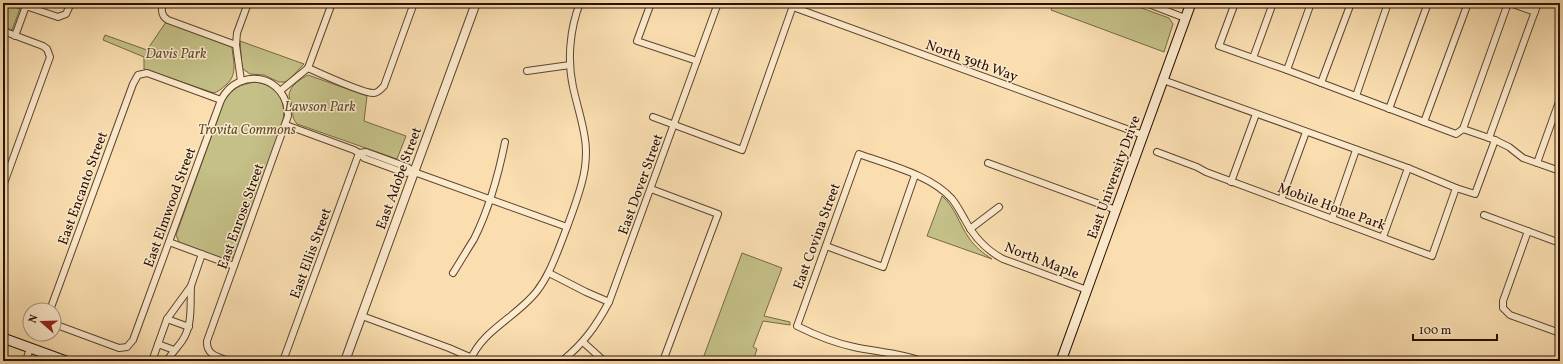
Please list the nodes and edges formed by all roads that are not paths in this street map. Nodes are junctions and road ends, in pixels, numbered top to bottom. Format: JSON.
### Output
{"nodes":[{"id":1,"x":17,"y":3,"type":"edge"},
{"id":2,"x":71,"y":3,"type":"edge"},
{"id":3,"x":163,"y":3,"type":"edge"},
{"id":4,"x":248,"y":3,"type":"edge"},
{"id":5,"x":332,"y":3,"type":"edge"},
{"id":6,"x":414,"y":3,"type":"edge"},
{"id":7,"x":476,"y":3,"type":"edge"},
{"id":8,"x":580,"y":3,"type":"edge"},
{"id":9,"x":651,"y":3,"type":"edge"},
{"id":10,"x":718,"y":3,"type":"edge"},
{"id":11,"x":1146,"y":3,"type":"edge"},
{"id":12,"x":1191,"y":3,"type":"edge"},
{"id":13,"x":1235,"y":3,"type":"edge"},
{"id":14,"x":1273,"y":3,"type":"edge"},
{"id":15,"x":1311,"y":3,"type":"edge"},
{"id":16,"x":1350,"y":3,"type":"edge"},
{"id":17,"x":1388,"y":3,"type":"edge"},
{"id":18,"x":1428,"y":3,"type":"edge"},
{"id":19,"x":1468,"y":3,"type":"edge"},
{"id":20,"x":1509,"y":3,"type":"edge"},
{"id":21,"x":1538,"y":3,"type":"edge"},
{"id":22,"x":794,"y":5,"type":"edge"},
{"id":23,"x":26,"y":6,"type":"junction"},
{"id":24,"x":1535,"y":12,"type":"junction"},
{"id":25,"x":1185,"y":18,"type":"junction"},
{"id":26,"x":3,"y":31,"type":"edge"},
{"id":27,"x":15,"y":36,"type":"junction"},
{"id":28,"x":236,"y":45,"type":"junction"},
{"id":29,"x":1253,"y":58,"type":"junction"},
{"id":30,"x":697,"y":61,"type":"junction"},
{"id":31,"x":570,"y":65,"type":"junction"},
{"id":32,"x":308,"y":68,"type":"junction"},
{"id":33,"x":1287,"y":70,"type":"junction"},
{"id":34,"x":527,"y":71,"type":"dead end"},
{"id":35,"x":1163,"y":80,"type":"junction"},
{"id":36,"x":240,"y":81,"type":"junction"},
{"id":37,"x":1321,"y":83,"type":"junction"},
{"id":38,"x":280,"y":91,"type":"junction"},
{"id":39,"x":1356,"y":96,"type":"junction"},
{"id":40,"x":1560,"y":99,"type":"edge"},
{"id":41,"x":221,"y":100,"type":"junction"},
{"id":42,"x":1389,"y":109,"type":"junction"},
{"id":43,"x":1256,"y":114,"type":"junction"},
{"id":44,"x":653,"y":117,"type":"dead end"},
{"id":45,"x":1424,"y":122,"type":"junction"},
{"id":46,"x":286,"y":125,"type":"junction"},
{"id":47,"x":674,"y":125,"type":"junction"},
{"id":48,"x":1463,"y":129,"type":"junction"},
{"id":49,"x":1306,"y":132,"type":"junction"},
{"id":50,"x":1143,"y":135,"type":"junction"},
{"id":51,"x":1492,"y":139,"type":"junction"},
{"id":52,"x":505,"y":142,"type":"dead end"},
{"id":53,"x":1356,"y":150,"type":"junction"},
{"id":54,"x":1157,"y":152,"type":"dead end"},
{"id":55,"x":359,"y":153,"type":"junction"},
{"id":56,"x":859,"y":154,"type":"joint"},
{"id":57,"x":988,"y":163,"type":"dead end"},
{"id":58,"x":1537,"y":163,"type":"junction"},
{"id":59,"x":1408,"y":168,"type":"junction"},
{"id":60,"x":1560,"y":171,"type":"edge"},
{"id":61,"x":414,"y":172,"type":"junction"},
{"id":62,"x":915,"y":175,"type":"junction"},
{"id":63,"x":1231,"y":182,"type":"junction"},
{"id":64,"x":3,"y":186,"type":"edge"},
{"id":65,"x":1456,"y":188,"type":"junction"},
{"id":66,"x":652,"y":189,"type":"junction"},
{"id":67,"x":490,"y":199,"type":"junction"},
{"id":68,"x":1281,"y":200,"type":"junction"},
{"id":69,"x":999,"y":207,"type":"dead end"},
{"id":70,"x":1116,"y":210,"type":"junction"},
{"id":71,"x":1484,"y":215,"type":"dead end"},
{"id":72,"x":1332,"y":219,"type":"junction"},
{"id":73,"x":567,"y":227,"type":"junction"},
{"id":74,"x":970,"y":230,"type":"junction"},
{"id":75,"x":1528,"y":231,"type":"junction"},
{"id":76,"x":1383,"y":237,"type":"junction"},
{"id":77,"x":169,"y":242,"type":"junction"},
{"id":78,"x":1560,"y":243,"type":"edge"},
{"id":79,"x":826,"y":246,"type":"junction"},
{"id":80,"x":202,"y":254,"type":"junction"},
{"id":81,"x":234,"y":266,"type":"junction"},
{"id":82,"x":453,"y":273,"type":"dead end"},
{"id":83,"x":549,"y":273,"type":"junction"},
{"id":84,"x":190,"y":286,"type":"junction"},
{"id":85,"x":1087,"y":290,"type":"junction"},
{"id":86,"x":53,"y":302,"type":"edge"},
{"id":87,"x":610,"y":302,"type":"junction"},
{"id":88,"x":362,"y":316,"type":"junction"},
{"id":89,"x":167,"y":319,"type":"junction"},
{"id":90,"x":62,"y":327,"type":"edge"},
{"id":91,"x":189,"y":327,"type":"junction"},
{"id":92,"x":1560,"y":333,"type":"edge"},
{"id":93,"x":3,"y":338,"type":"edge"},
{"id":94,"x":583,"y":342,"type":"junction"},
{"id":95,"x":158,"y":344,"type":"junction"},
{"id":96,"x":30,"y":348,"type":"junction"},
{"id":97,"x":174,"y":350,"type":"junction"},
{"id":98,"x":471,"y":359,"type":"edge"},
{"id":99,"x":26,"y":361,"type":"edge"},
{"id":100,"x":66,"y":361,"type":"edge"},
{"id":101,"x":152,"y":361,"type":"edge"},
{"id":102,"x":167,"y":361,"type":"edge"},
{"id":103,"x":229,"y":361,"type":"edge"},
{"id":104,"x":283,"y":361,"type":"edge"},
{"id":105,"x":345,"y":361,"type":"edge"},
{"id":106,"x":562,"y":361,"type":"edge"},
{"id":107,"x":604,"y":361,"type":"edge"},
{"id":108,"x":663,"y":361,"type":"edge"},
{"id":109,"x":921,"y":361,"type":"edge"},
{"id":110,"x":1061,"y":361,"type":"edge"}],
"edges":[{"from":1,"to":23,"type":"street"},
{"from":2,"to":23,"type":"street"},
{"from":3,"to":28,"type":"street"},
{"from":4,"to":28,"type":"street"},
{"from":5,"to":32,"type":"street"},
{"from":6,"to":32,"type":"street"},
{"from":7,"to":61,"type":"street","name":"East Adobe Street"},
{"from":8,"to":31,"type":"street"},
{"from":9,"to":30,"type":"street"},
{"from":10,"to":30,"type":"street","name":"East Dover Street"},
{"from":11,"to":25,"type":"street"},
{"from":12,"to":25,"type":"main road","name":"East University Drive"},
{"from":13,"to":29,"type":"street"},
{"from":14,"to":29,"type":"street"},
{"from":15,"to":33,"type":"street"},
{"from":16,"to":37,"type":"street"},
{"from":17,"to":39,"type":"street"},
{"from":18,"to":42,"type":"street"},
{"from":19,"to":45,"type":"street"},
{"from":20,"to":24,"type":"street"},
{"from":20,"to":48,"type":"street"},
{"from":21,"to":24,"type":"street"},
{"from":22,"to":47,"type":"street"},
{"from":22,"to":50,"type":"street","name":"North 39th Way"},
{"from":23,"to":27,"type":"street"},
{"from":24,"to":51,"type":"street"},
{"from":25,"to":35,"type":"main road","name":"East University Drive"},
{"from":26,"to":27,"type":"street"},
{"from":27,"to":64,"type":"street"},
{"from":28,"to":36,"type":"street"},
{"from":29,"to":33,"type":"street"},
{"from":30,"to":47,"type":"street","name":"East Dover Street"},
{"from":31,"to":34,"type":"street"},
{"from":31,"to":73,"type":"street"},
{"from":32,"to":38,"type":"street"},
{"from":33,"to":37,"type":"street"},
{"from":35,"to":43,"type":"street"},
{"from":35,"to":50,"type":"main road","name":"East University Drive"},
{"from":36,"to":38,"type":"street"},
{"from":36,"to":41,"type":"street","name":"East Elmwood Street"},
{"from":37,"to":39,"type":"street"},
{"from":38,"to":46,"type":"street","name":"East Enrose Street"},
{"from":39,"to":42,"type":"street"},
{"from":40,"to":58,"type":"street"},
{"from":41,"to":77,"type":"street","name":"East Elmwood Street"},
{"from":41,"to":86,"type":"street","name":"East Encanto Street"},
{"from":42,"to":45,"type":"street"},
{"from":43,"to":49,"type":"street"},
{"from":43,"to":63,"type":"street"},
{"from":44,"to":47,"type":"street"},
{"from":45,"to":48,"type":"street"},
{"from":46,"to":55,"type":"street"},
{"from":46,"to":81,"type":"street","name":"East Enrose Street"},
{"from":47,"to":66,"type":"street","name":"East Dover Street"},
{"from":48,"to":51,"type":"street"},
{"from":49,"to":53,"type":"street"},
{"from":49,"to":68,"type":"street"},
{"from":50,"to":70,"type":"main road","name":"East University Drive"},
{"from":51,"to":58,"type":"street"},
{"from":51,"to":65,"type":"street"},
{"from":52,"to":67,"type":"street"},
{"from":53,"to":59,"type":"street"},
{"from":53,"to":72,"type":"street"},
{"from":54,"to":63,"type":"street","name":"Mobile Home Park"},
{"from":55,"to":61,"type":"street"},
{"from":55,"to":104,"type":"street","name":"East Ellis Street"},
{"from":56,"to":62,"type":"street","name":"North Maple"},
{"from":56,"to":79,"type":"street","name":"East Covina Street"},
{"from":57,"to":70,"type":"street"},
{"from":58,"to":60,"type":"street"},
{"from":59,"to":65,"type":"street"},
{"from":59,"to":76,"type":"street"},
{"from":61,"to":67,"type":"street"},
{"from":61,"to":88,"type":"street","name":"East Adobe Street"},
{"from":62,"to":74,"type":"street","name":"North Maple"},
{"from":62,"to":79,"type":"street"},
{"from":63,"to":68,"type":"street","name":"Mobile Home Park"},
{"from":65,"to":76,"type":"street","name":"Mobile Home Park"},
{"from":66,"to":87,"type":"street","name":"East Dover Street"},
{"from":66,"to":108,"type":"street"},
{"from":67,"to":73,"type":"street"},
{"from":67,"to":82,"type":"street"},
{"from":68,"to":72,"type":"street","name":"Mobile Home Park"},
{"from":69,"to":74,"type":"street"},
{"from":70,"to":85,"type":"main road","name":"East University Drive"},
{"from":71,"to":75,"type":"street"},
{"from":72,"to":76,"type":"street","name":"Mobile Home Park"},
{"from":73,"to":83,"type":"street"},
{"from":74,"to":85,"type":"street","name":"North Maple"},
{"from":75,"to":78,"type":"street"},
{"from":75,"to":92,"type":"street"},
{"from":77,"to":80,"type":"street"},
{"from":77,"to":90,"type":"street","name":"East Elmwood Street"},
{"from":79,"to":109,"type":"street","name":"East Covina Street"},
{"from":80,"to":81,"type":"street"},
{"from":80,"to":84,"type":"street"},
{"from":81,"to":103,"type":"street","name":"East Enrose Street"},
{"from":83,"to":87,"type":"street"},
{"from":83,"to":98,"type":"street"},
{"from":84,"to":89,"type":"street"},
{"from":84,"to":91,"type":"street"},
{"from":85,"to":110,"type":"main road","name":"East University Drive"},
{"from":87,"to":94,"type":"street","name":"East Dover Street"},
{"from":88,"to":98,"type":"street"},
{"from":88,"to":105,"type":"street","name":"East Adobe Street"},
{"from":89,"to":91,"type":"street"},
{"from":89,"to":95,"type":"street"},
{"from":91,"to":97,"type":"street"},
{"from":93,"to":96,"type":"main road"},
{"from":94,"to":106,"type":"street","name":"East Dover Street"},
{"from":94,"to":107,"type":"street"},
{"from":95,"to":97,"type":"street"},
{"from":95,"to":101,"type":"street"},
{"from":96,"to":99,"type":"street"},
{"from":96,"to":100,"type":"main road"},
{"from":97,"to":102,"type":"street"}]}
